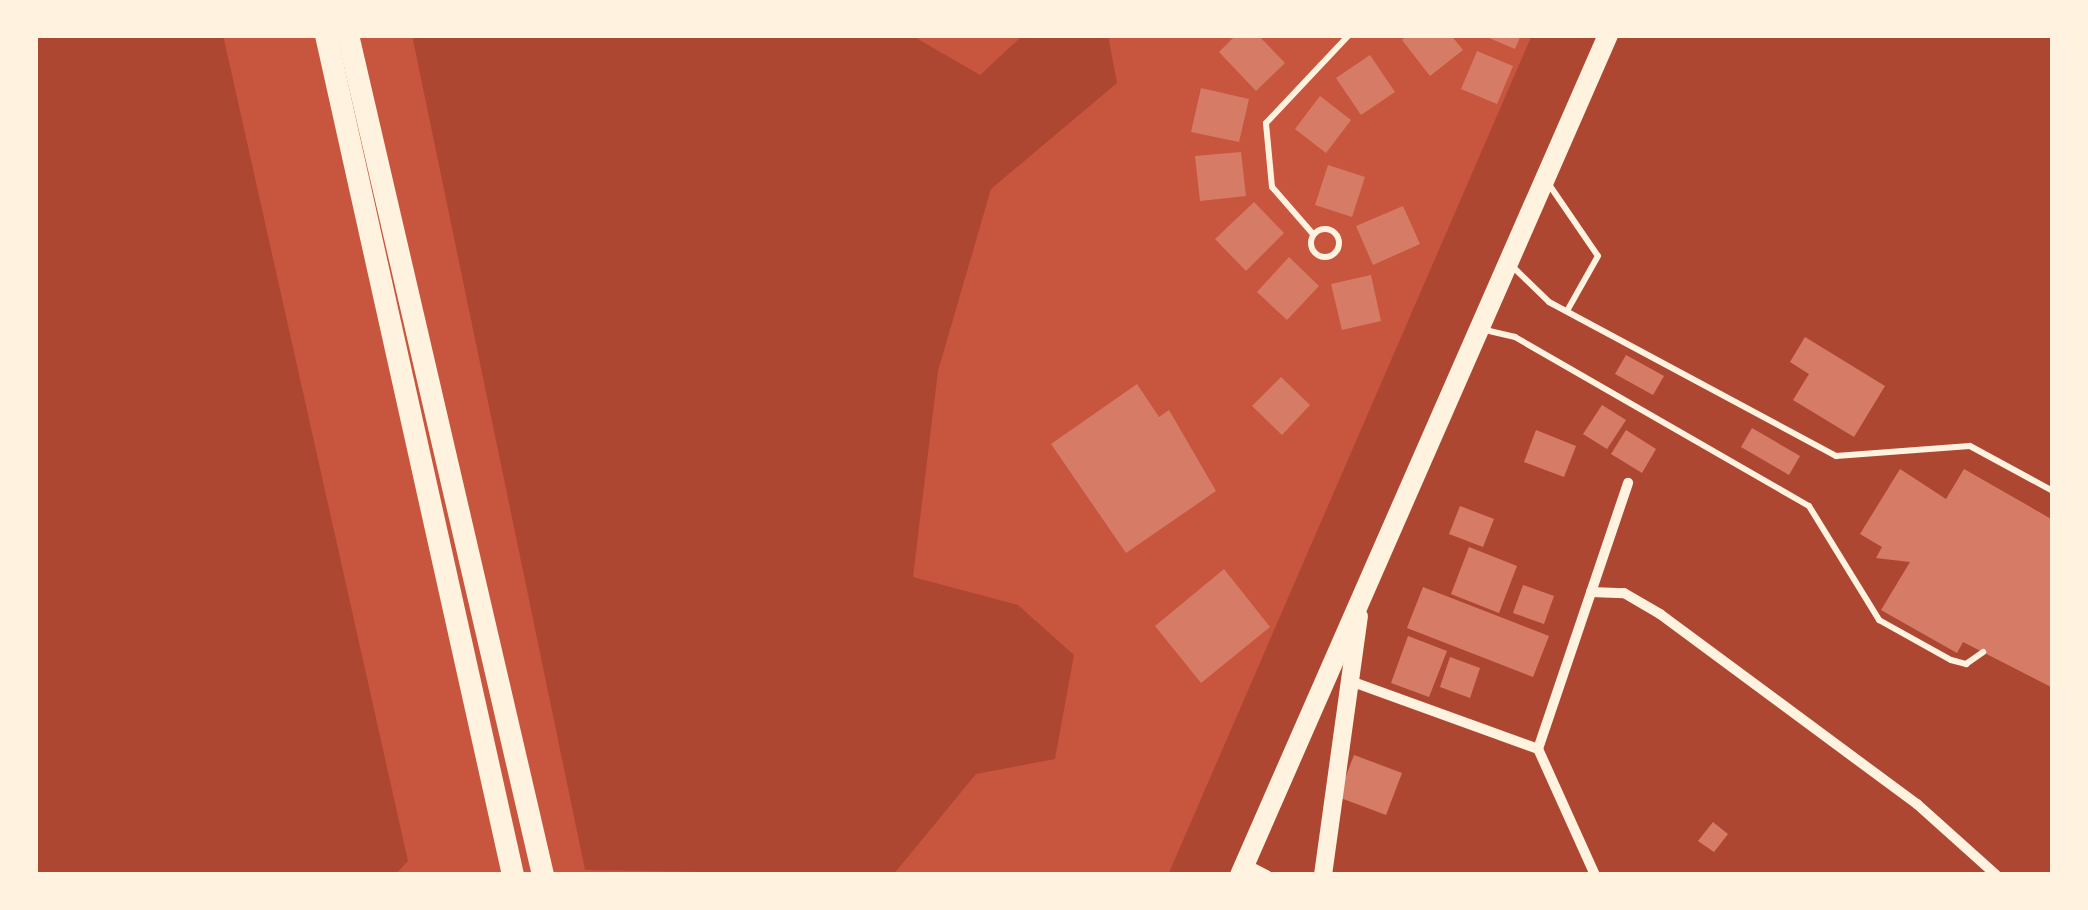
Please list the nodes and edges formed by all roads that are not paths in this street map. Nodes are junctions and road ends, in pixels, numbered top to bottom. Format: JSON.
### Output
{"nodes":[{"id":1,"x":326,"y":35,"type":"edge"},
{"id":2,"x":348,"y":35,"type":"edge"},
{"id":3,"x":1349,"y":35,"type":"edge"},
{"id":4,"x":1608,"y":35,"type":"edge"},
{"id":5,"x":1546,"y":182,"type":"junction"},
{"id":6,"x":1314,"y":234,"type":"junction"},
{"id":7,"x":1511,"y":266,"type":"junction"},
{"id":8,"x":1567,"y":312,"type":"junction"},
{"id":9,"x":1484,"y":330,"type":"junction"},
{"id":10,"x":1628,"y":483,"type":"dead end"},
{"id":11,"x":2053,"y":491,"type":"edge"},
{"id":12,"x":1590,"y":592,"type":"junction"},
{"id":13,"x":1359,"y":616,"type":"junction"},
{"id":14,"x":1982,"y":652,"type":"dead end"},
{"id":15,"x":1353,"y":682,"type":"junction"},
{"id":16,"x":1538,"y":749,"type":"junction"},
{"id":17,"x":1242,"y":870,"type":"edge"},
{"id":18,"x":513,"y":875,"type":"edge"},
{"id":19,"x":543,"y":875,"type":"edge"},
{"id":20,"x":1267,"y":875,"type":"edge"},
{"id":21,"x":1323,"y":875,"type":"edge"},
{"id":22,"x":1595,"y":875,"type":"edge"},
{"id":23,"x":1996,"y":875,"type":"edge"}],
"edges":[{"from":1,"to":18,"type":"highway"},
{"from":2,"to":19,"type":"highway"},
{"from":3,"to":6,"type":"lane"},
{"from":4,"to":5,"type":"main road"},
{"from":5,"to":7,"type":"main road"},
{"from":5,"to":8,"type":"lane"},
{"from":6,"to":6,"type":"lane"},
{"from":7,"to":8,"type":"lane"},
{"from":7,"to":9,"type":"main road"},
{"from":8,"to":11,"type":"lane"},
{"from":9,"to":13,"type":"main road"},
{"from":9,"to":14,"type":"lane"},
{"from":10,"to":12,"type":"street"},
{"from":12,"to":16,"type":"street"},
{"from":12,"to":23,"type":"street"},
{"from":13,"to":15,"type":"street"},
{"from":13,"to":17,"type":"main road"},
{"from":15,"to":16,"type":"street"},
{"from":15,"to":21,"type":"street"},
{"from":16,"to":22,"type":"street"},
{"from":17,"to":20,"type":"street"}]}
